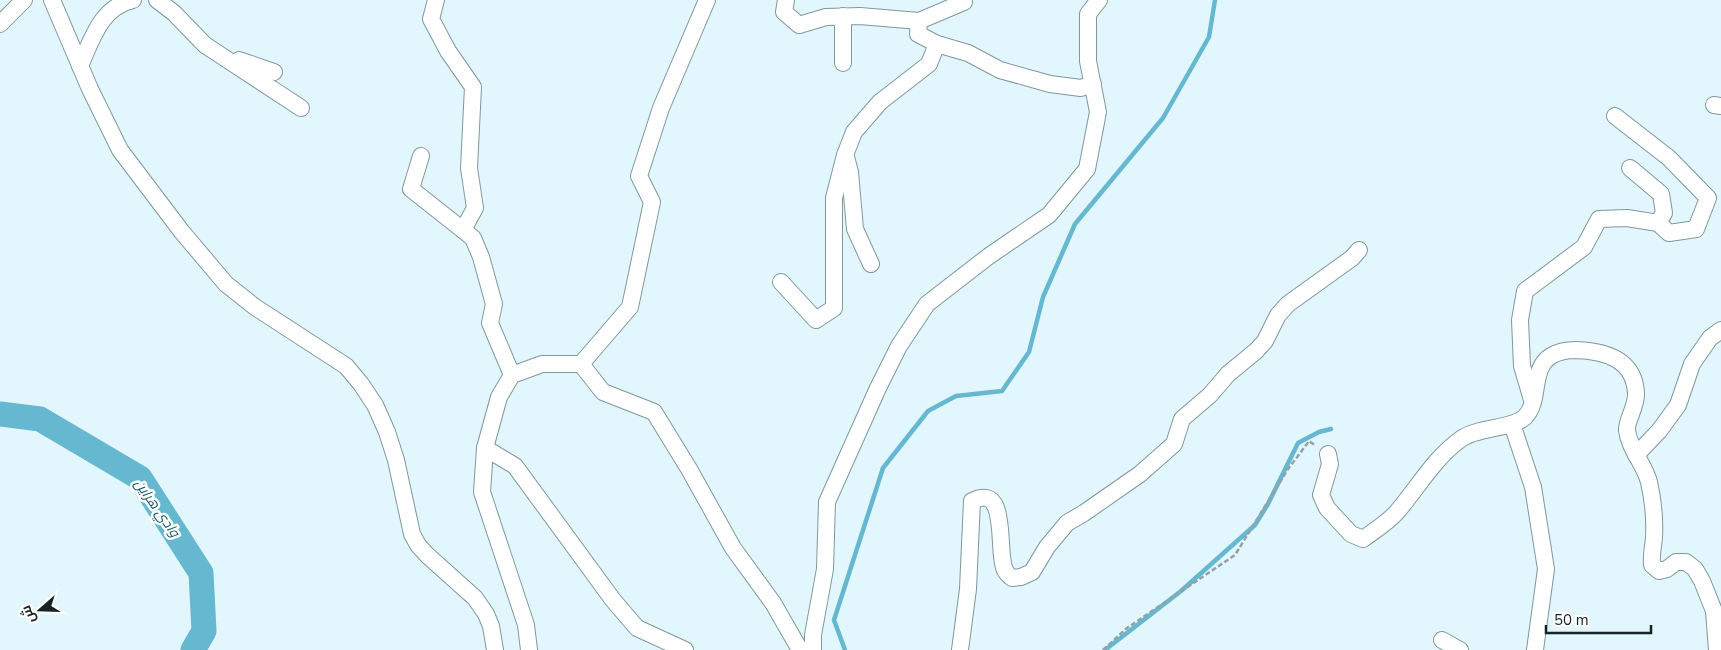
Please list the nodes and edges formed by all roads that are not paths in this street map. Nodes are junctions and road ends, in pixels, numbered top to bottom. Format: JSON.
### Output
{"nodes":[{"id":1,"x":24,"y":0,"type":"edge"},
{"id":2,"x":52,"y":0,"type":"edge"},
{"id":3,"x":133,"y":0,"type":"edge"},
{"id":4,"x":436,"y":0,"type":"edge"},
{"id":5,"x":707,"y":0,"type":"edge"},
{"id":6,"x":786,"y":0,"type":"edge"},
{"id":7,"x":1099,"y":0,"type":"edge"},
{"id":8,"x":158,"y":1,"type":"edge"},
{"id":9,"x":964,"y":2,"type":"dead end"},
{"id":10,"x":843,"y":16,"type":"junction"},
{"id":11,"x":919,"y":22,"type":"junction"},
{"id":12,"x":0,"y":24,"type":"edge"},
{"id":13,"x":936,"y":44,"type":"junction"},
{"id":14,"x":220,"y":53,"type":"junction"},
{"id":15,"x":843,"y":63,"type":"dead end"},
{"id":16,"x":80,"y":66,"type":"junction"},
{"id":17,"x":274,"y":72,"type":"dead end"},
{"id":18,"x":1093,"y":84,"type":"junction"},
{"id":19,"x":301,"y":108,"type":"dead end"},
{"id":20,"x":1615,"y":116,"type":"dead end"},
{"id":21,"x":845,"y":155,"type":"junction"},
{"id":22,"x":420,"y":156,"type":"dead end"},
{"id":23,"x":1630,"y":168,"type":"dead end"},
{"id":24,"x":1658,"y":224,"type":"junction"},
{"id":25,"x":463,"y":230,"type":"junction"},
{"id":26,"x":1359,"y":250,"type":"dead end"},
{"id":27,"x":870,"y":264,"type":"dead end"},
{"id":28,"x":781,"y":282,"type":"dead end"},
{"id":29,"x":1721,"y":330,"type":"edge"},
{"id":30,"x":581,"y":364,"type":"junction"},
{"id":31,"x":512,"y":375,"type":"junction"},
{"id":32,"x":1532,"y":402,"type":"junction"},
{"id":33,"x":1512,"y":424,"type":"junction"},
{"id":34,"x":485,"y":448,"type":"junction"},
{"id":35,"x":1328,"y":454,"type":"road end"},
{"id":36,"x":1636,"y":455,"type":"junction"},
{"id":37,"x":1442,"y":640,"type":"dead end"},
{"id":38,"x":495,"y":650,"type":"edge"},
{"id":39,"x":529,"y":650,"type":"edge"},
{"id":40,"x":685,"y":650,"type":"edge"},
{"id":41,"x":800,"y":650,"type":"edge"},
{"id":42,"x":813,"y":650,"type":"edge"},
{"id":43,"x":960,"y":650,"type":"edge"},
{"id":44,"x":1460,"y":650,"type":"edge"},
{"id":45,"x":1535,"y":650,"type":"edge"},
{"id":46,"x":1717,"y":650,"type":"edge"}],
"edges":[{"from":1,"to":12,"type":"street"},
{"from":2,"to":16,"type":"street"},
{"from":3,"to":16,"type":"street"},
{"from":4,"to":25,"type":"street"},
{"from":5,"to":30,"type":"street"},
{"from":6,"to":10,"type":"street"},
{"from":7,"to":18,"type":"street"},
{"from":8,"to":14,"type":"street"},
{"from":9,"to":11,"type":"street"},
{"from":10,"to":11,"type":"street"},
{"from":10,"to":15,"type":"street"},
{"from":11,"to":13,"type":"street"},
{"from":13,"to":18,"type":"street"},
{"from":13,"to":21,"type":"street"},
{"from":14,"to":17,"type":"street"},
{"from":14,"to":19,"type":"street"},
{"from":16,"to":38,"type":"street"},
{"from":18,"to":42,"type":"street"},
{"from":20,"to":24,"type":"street"},
{"from":21,"to":27,"type":"street"},
{"from":21,"to":28,"type":"street"},
{"from":22,"to":25,"type":"street"},
{"from":23,"to":24,"type":"street"},
{"from":24,"to":32,"type":"street"},
{"from":25,"to":31,"type":"street"},
{"from":26,"to":43,"type":"street"},
{"from":29,"to":36,"type":"street"},
{"from":30,"to":31,"type":"street"},
{"from":30,"to":41,"type":"street"},
{"from":31,"to":34,"type":"street"},
{"from":32,"to":33,"type":"street"},
{"from":32,"to":36,"type":"street"},
{"from":33,"to":35,"type":"street"},
{"from":33,"to":45,"type":"street"},
{"from":34,"to":39,"type":"street"},
{"from":34,"to":40,"type":"street"},
{"from":36,"to":46,"type":"street"},
{"from":37,"to":44,"type":"street"}]}
